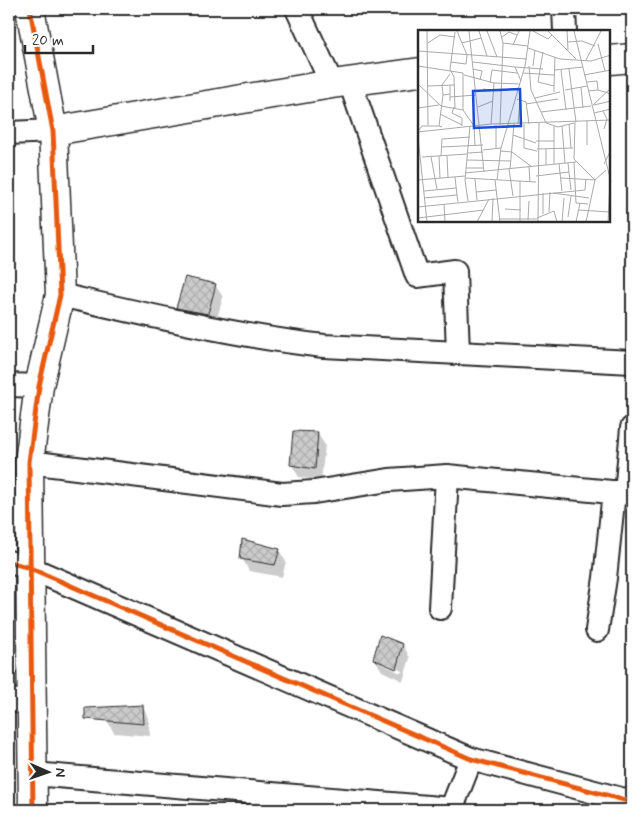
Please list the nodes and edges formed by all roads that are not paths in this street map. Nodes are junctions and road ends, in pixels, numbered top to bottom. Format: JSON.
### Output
{"nodes":[{"id":1,"x":30,"y":9,"type":"edge"},
{"id":2,"x":297,"y":9,"type":"edge"},
{"id":3,"x":564,"y":9,"type":"edge"},
{"id":4,"x":565,"y":30,"type":"edge"},
{"id":5,"x":632,"y":58,"type":"edge"},
{"id":6,"x":611,"y":60,"type":"edge"},
{"id":7,"x":418,"y":72,"type":"edge"},
{"id":8,"x":341,"y":83,"type":"junction"},
{"id":9,"x":53,"y":131,"type":"junction"},
{"id":10,"x":9,"y":133,"type":"edge"},
{"id":11,"x":60,"y":295,"type":"junction"},
{"id":12,"x":458,"y":353,"type":"junction"},
{"id":13,"x":632,"y":362,"type":"edge"},
{"id":14,"x":9,"y":385,"type":"edge"},
{"id":15,"x":40,"y":386,"type":"junction"},
{"id":16,"x":632,"y":428,"type":"edge"},
{"id":17,"x":29,"y":462,"type":"junction"},
{"id":18,"x":447,"y":476,"type":"junction"},
{"id":19,"x":624,"y":493,"type":"edge"},
{"id":20,"x":19,"y":565,"type":"edge"},
{"id":21,"x":440,"y":608,"type":"dead end"},
{"id":22,"x":597,"y":630,"type":"dead end"},
{"id":23,"x":20,"y":702,"type":"edge"},
{"id":24,"x":470,"y":759,"type":"junction"},
{"id":25,"x":33,"y":774,"type":"junction"},
{"id":26,"x":632,"y":802,"type":"edge"},
{"id":27,"x":33,"y":810,"type":"edge"},
{"id":28,"x":452,"y":810,"type":"edge"}],
"edges":[{"from":1,"to":9,"type":"street"},
{"from":2,"to":8,"type":"street"},
{"from":3,"to":4,"type":"street"},
{"from":5,"to":6,"type":"street"},
{"from":7,"to":8,"type":"street"},
{"from":8,"to":9,"type":"street"},
{"from":8,"to":12,"type":"street"},
{"from":9,"to":10,"type":"street"},
{"from":9,"to":11,"type":"street"},
{"from":11,"to":12,"type":"street"},
{"from":11,"to":15,"type":"street"},
{"from":12,"to":13,"type":"street"},
{"from":14,"to":15,"type":"street"},
{"from":15,"to":17,"type":"street"},
{"from":16,"to":19,"type":"street"},
{"from":17,"to":18,"type":"street"},
{"from":17,"to":20,"type":"street"},
{"from":18,"to":19,"type":"street"},
{"from":18,"to":21,"type":"street"},
{"from":19,"to":22,"type":"street"},
{"from":20,"to":23,"type":"street"},
{"from":20,"to":24,"type":"street"},
{"from":23,"to":25,"type":"street"},
{"from":24,"to":26,"type":"street"},
{"from":24,"to":28,"type":"street"},
{"from":25,"to":27,"type":"street"},
{"from":25,"to":28,"type":"street"}]}
